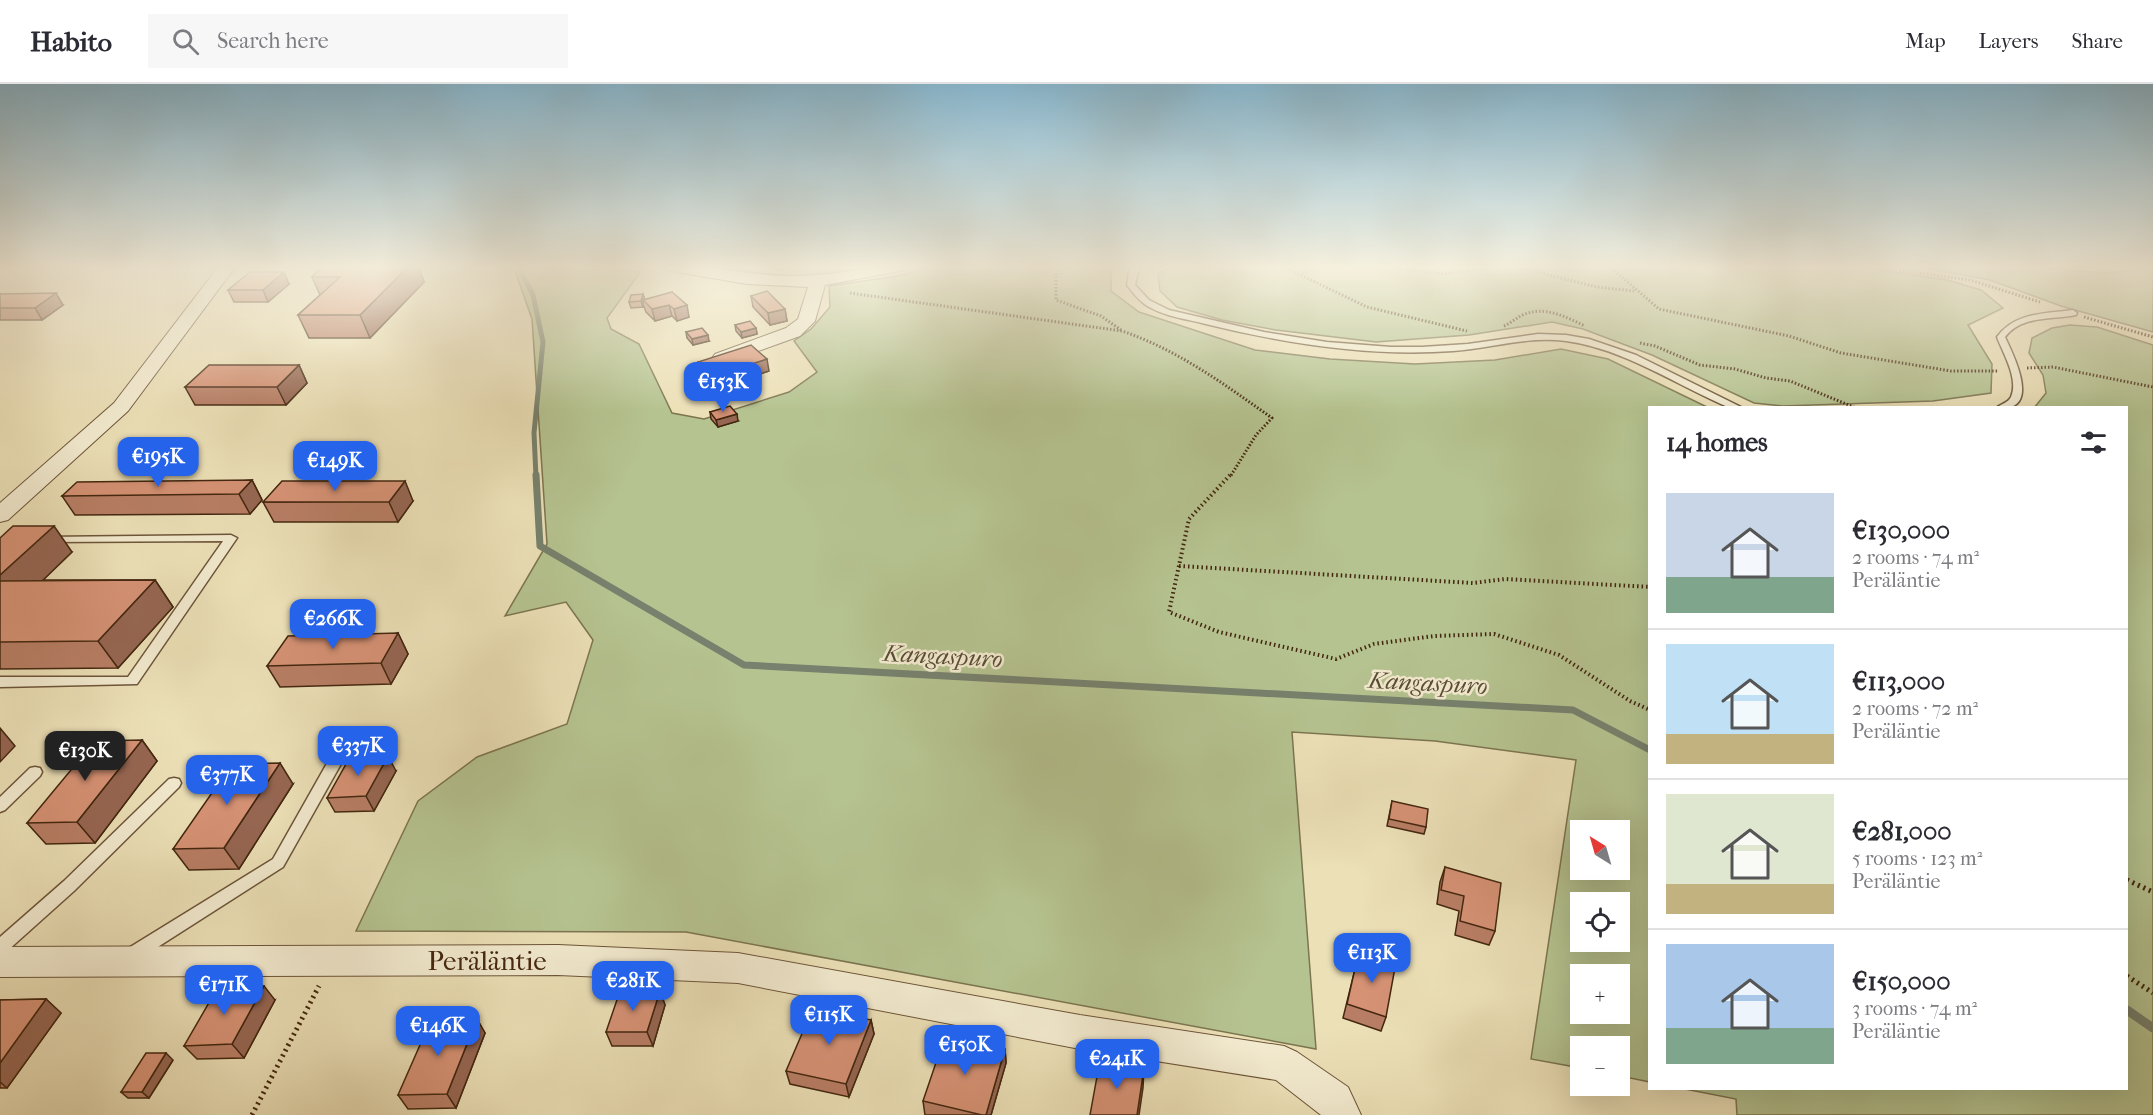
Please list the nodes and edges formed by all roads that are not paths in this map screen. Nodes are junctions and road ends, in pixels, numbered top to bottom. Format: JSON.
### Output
{"nodes":[{"id":1,"x":192,"y":314,"type":"edge"},
{"id":2,"x":808,"y":314,"type":"edge"},
{"id":3,"x":1179,"y":314,"type":"edge"},
{"id":4,"x":2066,"y":314,"type":"edge"},
{"id":5,"x":713,"y":362,"type":"edge"},
{"id":6,"x":1734,"y":406,"type":"edge"},
{"id":7,"x":2008,"y":406,"type":"edge"},
{"id":8,"x":0,"y":516,"type":"edge"},
{"id":9,"x":30,"y":539,"type":"edge"},
{"id":10,"x":0,"y":682,"type":"edge"},
{"id":11,"x":348,"y":739,"type":"dead end"},
{"id":12,"x":35,"y":772,"type":"dead end"},
{"id":13,"x":174,"y":783,"type":"dead end"},
{"id":14,"x":0,"y":806,"type":"edge"},
{"id":15,"x":0,"y":947,"type":"edge"},
{"id":16,"x":124,"y":959,"type":"junction"},
{"id":17,"x":0,"y":962,"type":"edge"},
{"id":18,"x":1342,"y":1115,"type":"edge"}],
"edges":[{"from":1,"to":8,"type":"street"},
{"from":2,"to":5,"type":"street"},
{"from":3,"to":6,"type":"lane"},
{"from":4,"to":7,"type":"lane"},
{"from":9,"to":10,"type":"lane"},
{"from":11,"to":16,"type":"lane"},
{"from":12,"to":14,"type":"lane"},
{"from":13,"to":15,"type":"lane"},
{"from":16,"to":17,"type":"street","name":"Peräläntie"},
{"from":16,"to":18,"type":"street","name":"Peräläntie"}]}
